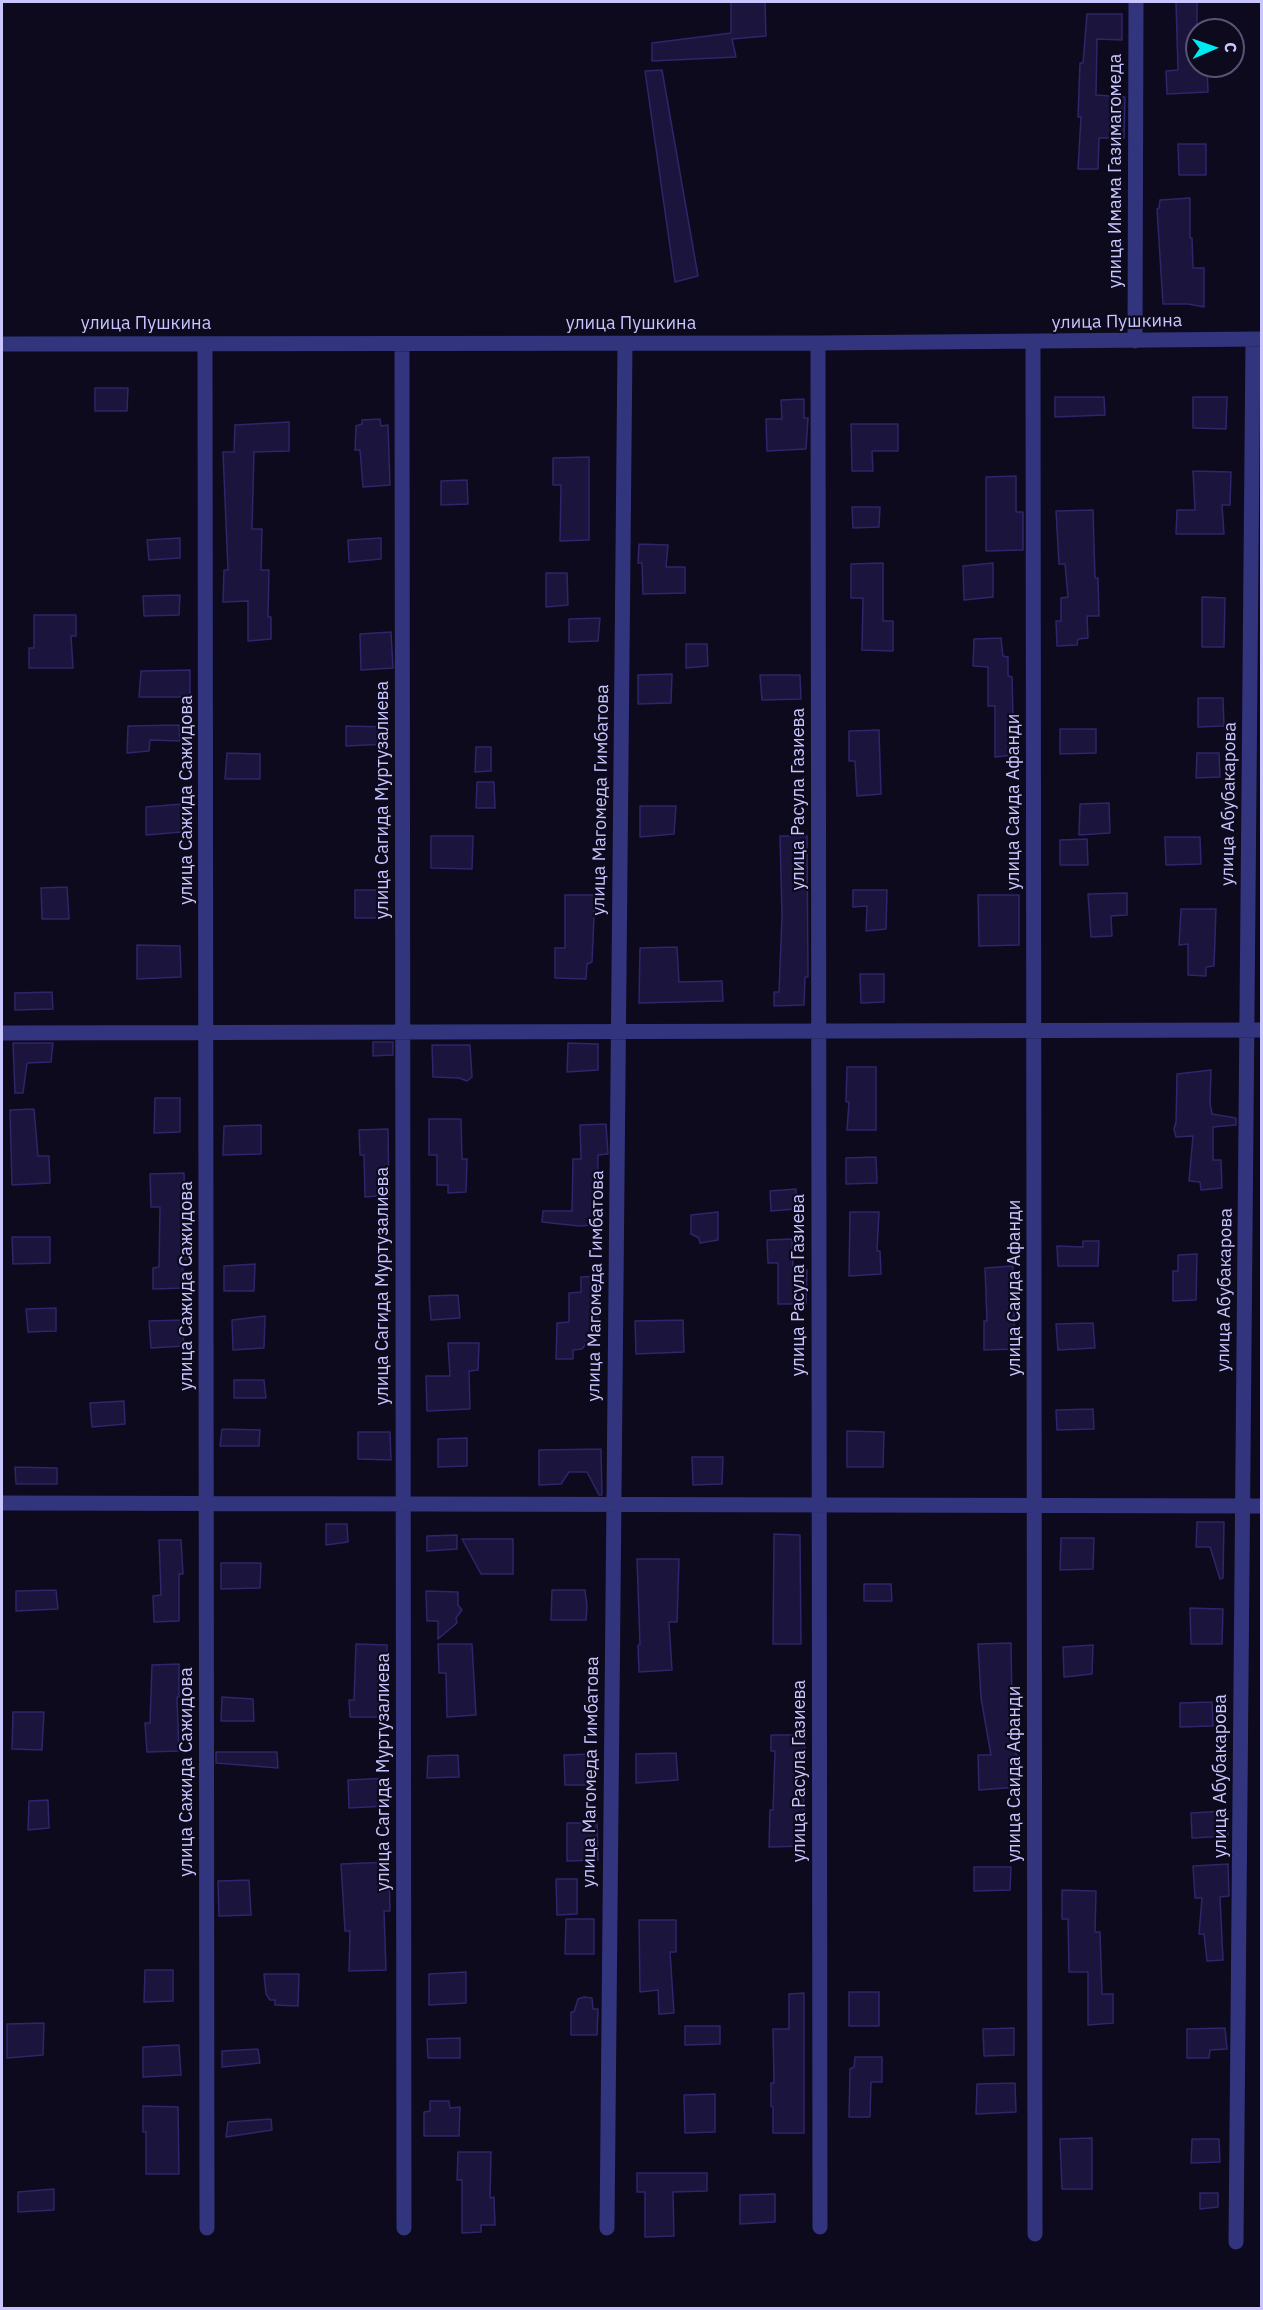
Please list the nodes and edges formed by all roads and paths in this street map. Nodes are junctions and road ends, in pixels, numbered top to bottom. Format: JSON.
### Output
{"nodes":[{"id":1,"x":1136,"y":2,"type":"edge"},
{"id":2,"x":1257,"y":339,"type":"edge"},
{"id":3,"x":1033,"y":342,"type":"junction"},
{"id":4,"x":1135,"y":342,"type":"junction"},
{"id":5,"x":818,"y":343,"type":"junction"},
{"id":6,"x":2,"y":344,"type":"edge"},
{"id":7,"x":206,"y":344,"type":"junction"},
{"id":8,"x":402,"y":344,"type":"junction"},
{"id":9,"x":625,"y":344,"type":"junction"},
{"id":10,"x":1034,"y":1030,"type":"junction"},
{"id":11,"x":1254,"y":1030,"type":"edge"},
{"id":12,"x":618,"y":1031,"type":"junction"},
{"id":13,"x":819,"y":1031,"type":"junction"},
{"id":14,"x":206,"y":1032,"type":"junction"},
{"id":15,"x":402,"y":1032,"type":"junction"},
{"id":16,"x":2,"y":1033,"type":"edge"},
{"id":17,"x":2,"y":1503,"type":"edge"},
{"id":18,"x":207,"y":1503,"type":"junction"},
{"id":19,"x":403,"y":1504,"type":"junction"},
{"id":20,"x":613,"y":1504,"type":"junction"},
{"id":21,"x":819,"y":1505,"type":"junction"},
{"id":22,"x":1034,"y":1505,"type":"junction"},
{"id":23,"x":1243,"y":1506,"type":"junction"},
{"id":24,"x":1262,"y":1506,"type":"edge"},
{"id":25,"x":820,"y":2227,"type":"dead end"},
{"id":26,"x":207,"y":2228,"type":"dead end"},
{"id":27,"x":404,"y":2228,"type":"dead end"},
{"id":28,"x":607,"y":2228,"type":"dead end"},
{"id":29,"x":1035,"y":2234,"type":"dead end"},
{"id":30,"x":1236,"y":2242,"type":"dead end"}],
"edges":[{"from":1,"to":4,"type":"street","name":"улица Имама Газимагомеда"},
{"from":2,"to":4,"type":"street","name":"улица Пушкина"},
{"from":2,"to":11,"type":"street","name":"улица Абубакарова"},
{"from":3,"to":4,"type":"street","name":"улица Пушкина"},
{"from":3,"to":5,"type":"street","name":"улица Пушкина"},
{"from":3,"to":10,"type":"street","name":"улица Саида Афанди"},
{"from":5,"to":9,"type":"street","name":"улица Пушкина"},
{"from":5,"to":13,"type":"street","name":"улица Расула Газиева"},
{"from":6,"to":7,"type":"street","name":"улица Пушкина"},
{"from":7,"to":8,"type":"street","name":"улица Пушкина"},
{"from":7,"to":14,"type":"street","name":"улица Сажида Сажидова"},
{"from":8,"to":9,"type":"street","name":"улица Пушкина"},
{"from":8,"to":15,"type":"street","name":"улица Сагида Муртузалиева"},
{"from":9,"to":12,"type":"street","name":"улица Магомеда Гимбатова"},
{"from":10,"to":11,"type":"street"},
{"from":10,"to":13,"type":"street"},
{"from":10,"to":22,"type":"street","name":"улица Саида Афанди"},
{"from":11,"to":23,"type":"street","name":"улица Абубакарова"},
{"from":12,"to":13,"type":"street"},
{"from":12,"to":15,"type":"street"},
{"from":12,"to":20,"type":"street","name":"улица Магомеда Гимбатова"},
{"from":13,"to":21,"type":"street","name":"улица Расула Газиева"},
{"from":14,"to":15,"type":"street"},
{"from":14,"to":16,"type":"street"},
{"from":14,"to":18,"type":"street","name":"улица Сажида Сажидова"},
{"from":15,"to":19,"type":"street","name":"улица Сагида Муртузалиева"},
{"from":17,"to":18,"type":"street"},
{"from":18,"to":19,"type":"street"},
{"from":18,"to":26,"type":"street","name":"улица Сажида Сажидова"},
{"from":19,"to":20,"type":"street"},
{"from":19,"to":27,"type":"street","name":"улица Сагида Муртузалиева"},
{"from":20,"to":21,"type":"street"},
{"from":20,"to":28,"type":"street","name":"улица Магомеда Гимбатова"},
{"from":21,"to":22,"type":"street"},
{"from":21,"to":25,"type":"street","name":"улица Расула Газиева"},
{"from":22,"to":23,"type":"street"},
{"from":22,"to":29,"type":"street","name":"улица Саида Афанди"},
{"from":23,"to":24,"type":"street"},
{"from":23,"to":30,"type":"street","name":"улица Абубакарова"}]}
